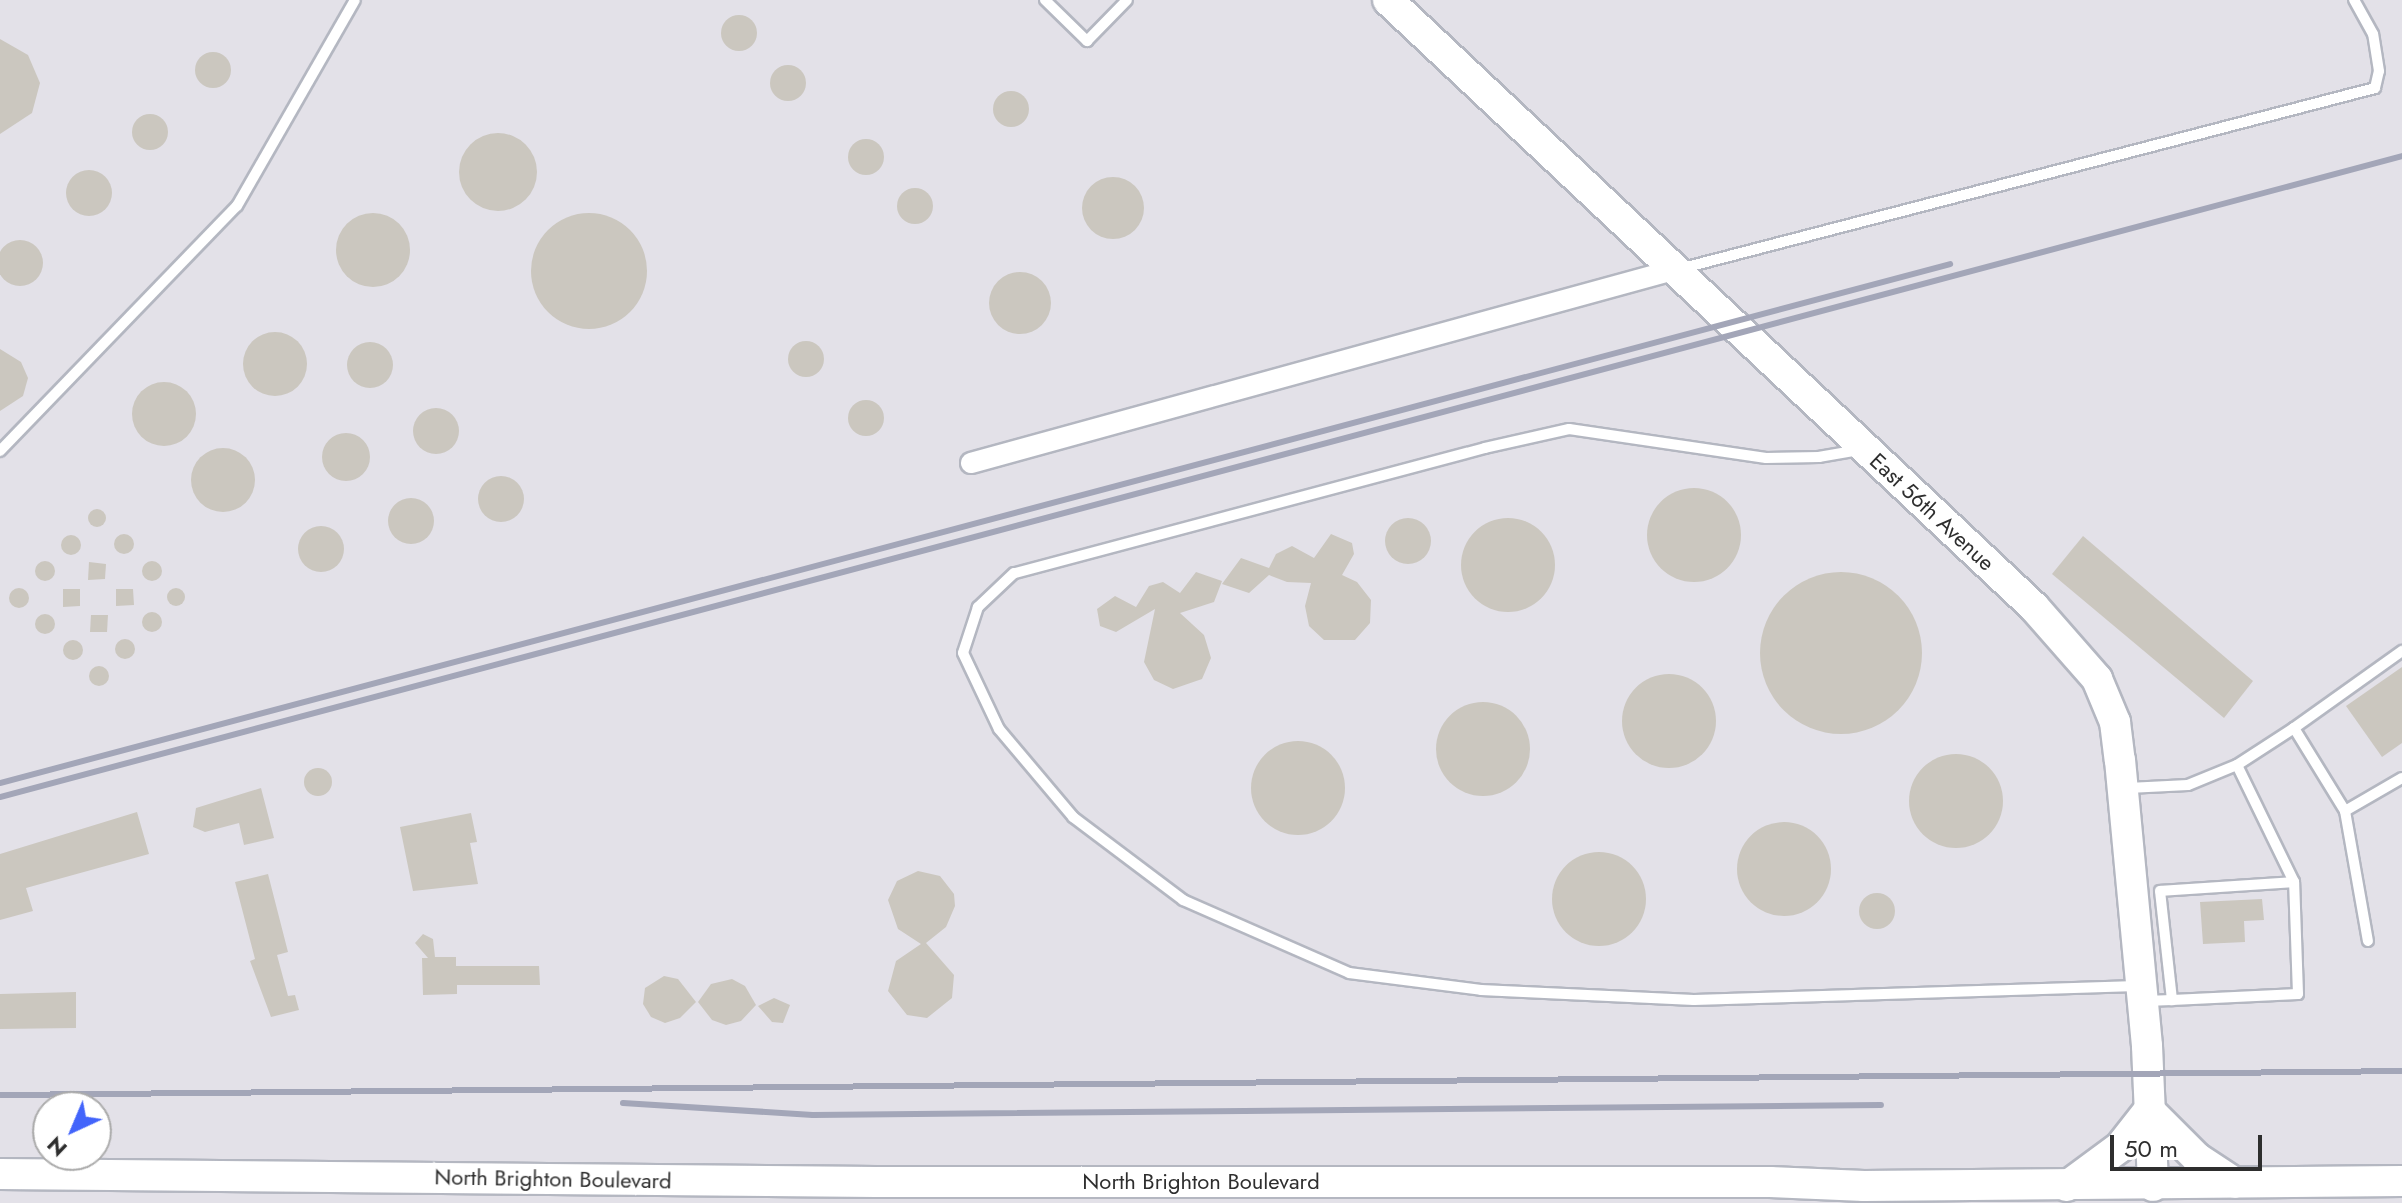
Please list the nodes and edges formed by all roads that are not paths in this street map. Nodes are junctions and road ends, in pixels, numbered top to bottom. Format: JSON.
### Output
{"nodes":[{"id":1,"x":355,"y":0,"type":"edge"},
{"id":2,"x":1045,"y":0,"type":"edge"},
{"id":3,"x":1127,"y":0,"type":"edge"},
{"id":4,"x":1388,"y":0,"type":"edge"},
{"id":5,"x":2354,"y":0,"type":"edge"},
{"id":6,"x":1673,"y":270,"type":"junction"},
{"id":7,"x":1865,"y":449,"type":"junction"},
{"id":8,"x":0,"y":451,"type":"edge"},
{"id":9,"x":971,"y":463,"type":"dead end"},
{"id":10,"x":2402,"y":651,"type":"edge"},
{"id":11,"x":2294,"y":728,"type":"junction"},
{"id":12,"x":2237,"y":765,"type":"junction"},
{"id":13,"x":2402,"y":778,"type":"edge"},
{"id":14,"x":2123,"y":788,"type":"junction"},
{"id":15,"x":2345,"y":811,"type":"junction"},
{"id":16,"x":2294,"y":882,"type":"junction"},
{"id":17,"x":2368,"y":941,"type":"dead end"},
{"id":18,"x":2152,"y":996,"type":"junction"},
{"id":19,"x":2149,"y":1110,"type":"junction"},
{"id":20,"x":0,"y":1174,"type":"edge"},
{"id":21,"x":2402,"y":1181,"type":"edge"},
{"id":22,"x":2235,"y":1183,"type":"junction"},
{"id":23,"x":2067,"y":1186,"type":"junction"},
{"id":24,"x":2153,"y":1186,"type":"junction"}],
"edges":[{"from":1,"to":8,"type":"lane"},
{"from":2,"to":3,"type":"lane"},
{"from":4,"to":6,"type":"main road","name":"East 56th Avenue"},
{"from":5,"to":6,"type":"lane"},
{"from":6,"to":7,"type":"main road","name":"East 56th Avenue"},
{"from":6,"to":9,"type":"street"},
{"from":7,"to":14,"type":"main road","name":"East 56th Avenue"},
{"from":7,"to":18,"type":"lane"},
{"from":10,"to":11,"type":"lane"},
{"from":11,"to":12,"type":"lane"},
{"from":11,"to":15,"type":"lane"},
{"from":12,"to":14,"type":"lane"},
{"from":12,"to":16,"type":"lane"},
{"from":13,"to":15,"type":"lane"},
{"from":14,"to":18,"type":"main road","name":"East 56th Avenue"},
{"from":15,"to":17,"type":"lane"},
{"from":16,"to":18,"type":"lane"},
{"from":16,"to":18,"type":"lane"},
{"from":18,"to":19,"type":"main road","name":"East 56th Avenue"},
{"from":19,"to":22,"type":"main road"},
{"from":19,"to":23,"type":"main road"},
{"from":19,"to":24,"type":"main road","name":"East 56th Avenue"},
{"from":20,"to":23,"type":"main road","name":"North Brighton Boulevard"},
{"from":21,"to":22,"type":"main road","name":"North Brighton Boulevard"},
{"from":22,"to":24,"type":"main road","name":"North Brighton Boulevard"},
{"from":23,"to":24,"type":"main road","name":"North Brighton Boulevard"}]}
